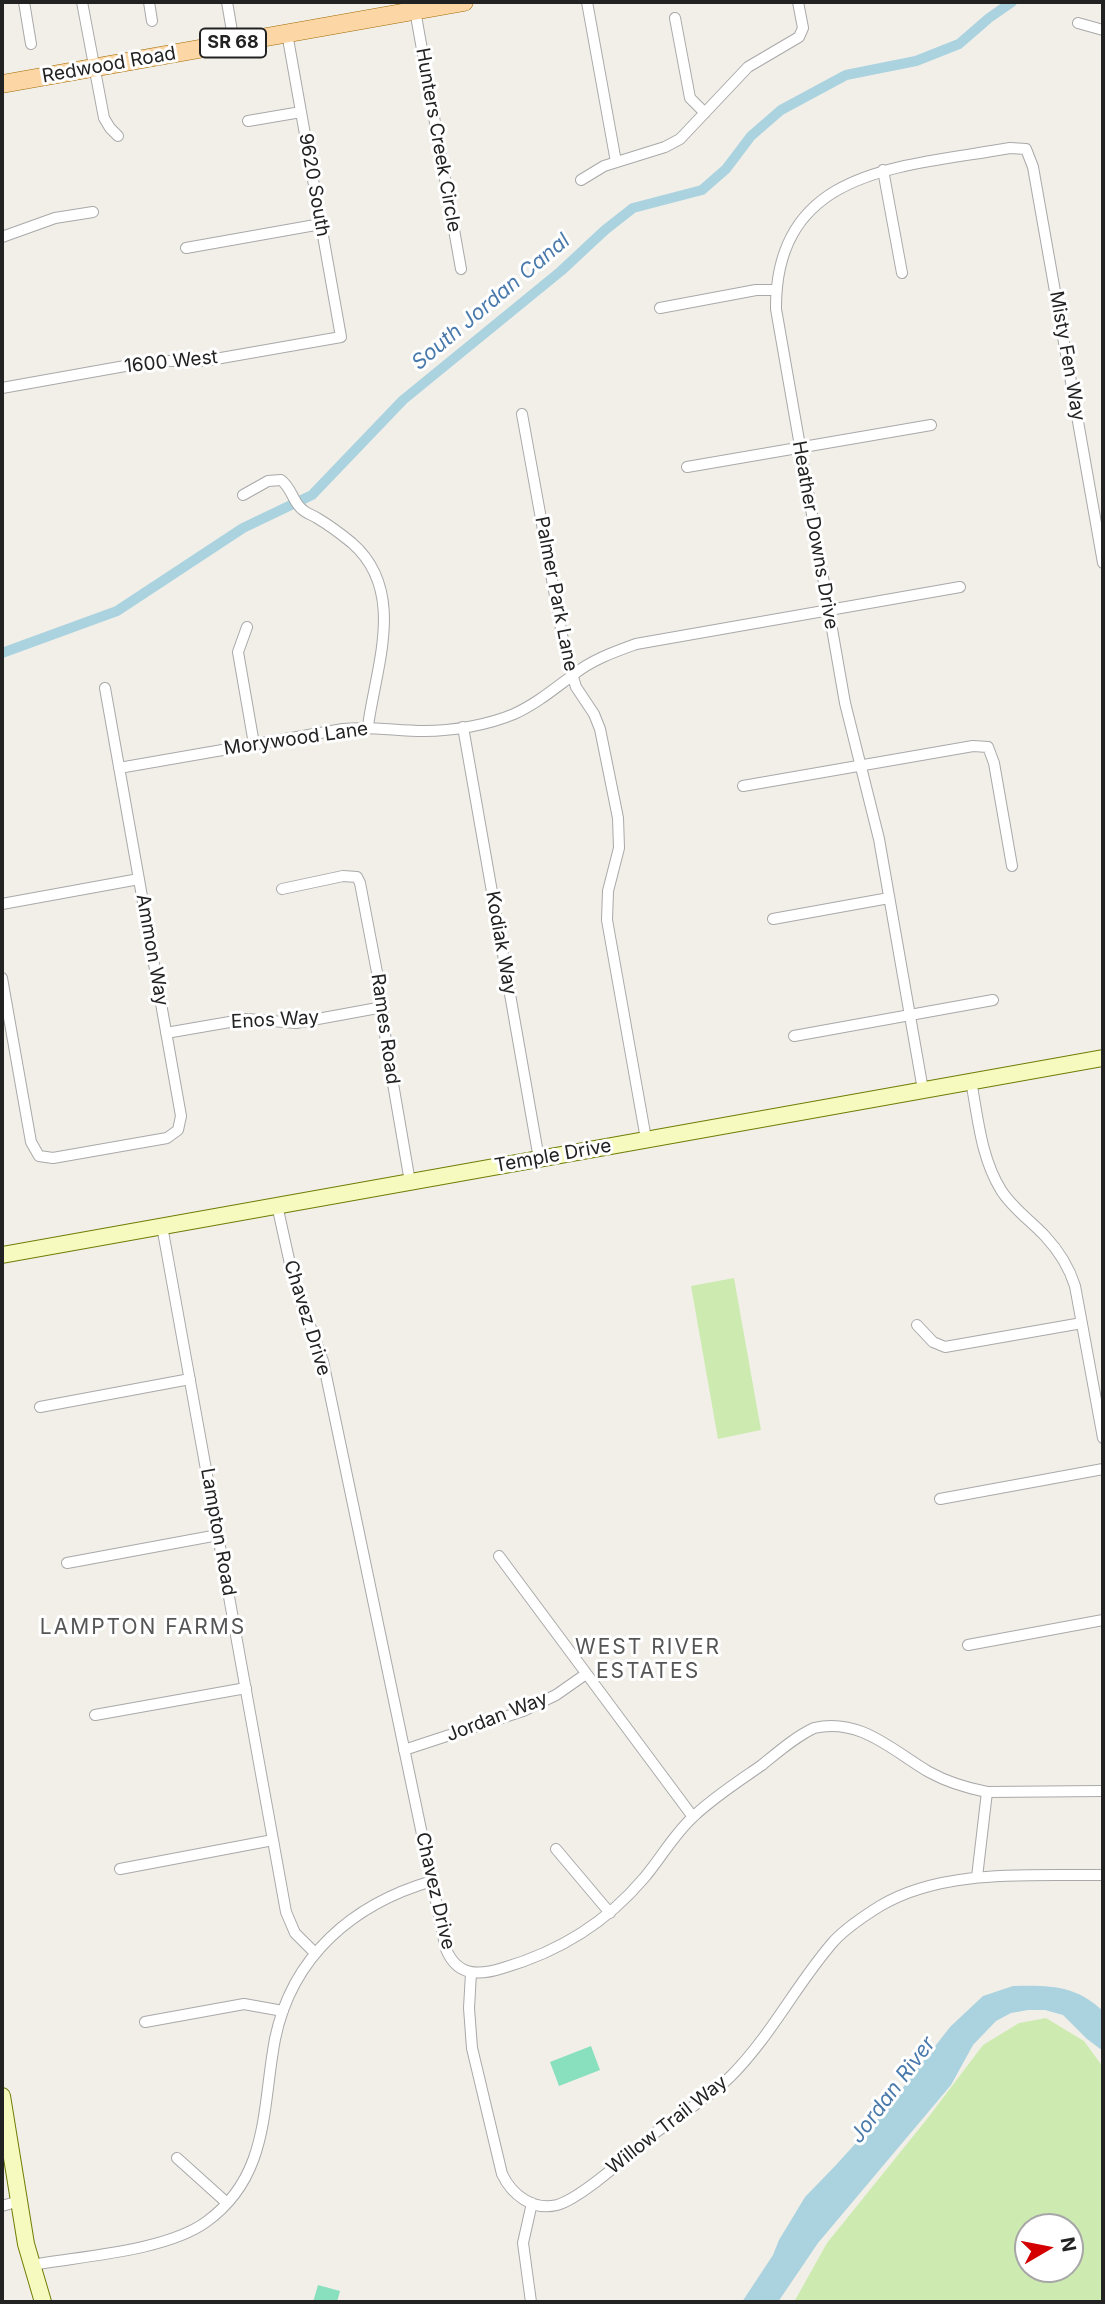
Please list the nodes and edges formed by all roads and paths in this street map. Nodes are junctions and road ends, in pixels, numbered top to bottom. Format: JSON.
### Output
{"nodes":[{"id":1,"x":24,"y":2,"type":"edge"},
{"id":2,"x":82,"y":2,"type":"edge"},
{"id":3,"x":149,"y":2,"type":"edge"},
{"id":4,"x":227,"y":2,"type":"edge"},
{"id":5,"x":464,"y":2,"type":"edge"},
{"id":6,"x":587,"y":2,"type":"edge"},
{"id":7,"x":798,"y":2,"type":"edge"},
{"id":8,"x":393,"y":8,"type":"edge"},
{"id":9,"x":415,"y":10,"type":"junction"},
{"id":10,"x":675,"y":18,"type":"dead end"},
{"id":11,"x":152,"y":21,"type":"dead end"},
{"id":12,"x":1078,"y":23,"type":"dead end"},
{"id":13,"x":1103,"y":30,"type":"edge"},
{"id":14,"x":287,"y":33,"type":"junction"},
{"id":15,"x":234,"y":43,"type":"junction"},
{"id":16,"x":31,"y":44,"type":"dead end"},
{"id":17,"x":95,"y":68,"type":"junction"},
{"id":18,"x":2,"y":84,"type":"edge"},
{"id":19,"x":301,"y":112,"type":"junction"},
{"id":20,"x":705,"y":113,"type":"junction"},
{"id":21,"x":248,"y":121,"type":"dead end"},
{"id":22,"x":118,"y":136,"type":"dead end"},
{"id":23,"x":1026,"y":149,"type":"joint"},
{"id":24,"x":616,"y":162,"type":"junction"},
{"id":25,"x":883,"y":170,"type":"junction"},
{"id":26,"x":581,"y":180,"type":"dead end"},
{"id":27,"x":93,"y":212,"type":"dead end"},
{"id":28,"x":321,"y":224,"type":"junction"},
{"id":29,"x":2,"y":237,"type":"edge"},
{"id":30,"x":186,"y":248,"type":"dead end"},
{"id":31,"x":461,"y":270,"type":"dead end"},
{"id":32,"x":901,"y":273,"type":"dead end"},
{"id":33,"x":776,"y":290,"type":"junction"},
{"id":34,"x":660,"y":307,"type":"dead end"},
{"id":35,"x":341,"y":337,"type":"joint"},
{"id":36,"x":2,"y":388,"type":"edge"},
{"id":37,"x":523,"y":414,"type":"dead end"},
{"id":38,"x":931,"y":425,"type":"dead end"},
{"id":39,"x":800,"y":447,"type":"junction"},
{"id":40,"x":687,"y":467,"type":"dead end"},
{"id":41,"x":243,"y":495,"type":"dead end"},
{"id":42,"x":1103,"y":563,"type":"edge"},
{"id":43,"x":960,"y":587,"type":"dead end"},
{"id":44,"x":828,"y":610,"type":"junction"},
{"id":45,"x":247,"y":627,"type":"dead end"},
{"id":46,"x":572,"y":675,"type":"junction"},
{"id":47,"x":105,"y":688,"type":"dead end"},
{"id":48,"x":368,"y":726,"type":"junction"},
{"id":49,"x":463,"y":727,"type":"junction"},
{"id":50,"x":254,"y":744,"type":"junction"},
{"id":51,"x":861,"y":766,"type":"junction"},
{"id":52,"x":119,"y":768,"type":"junction"},
{"id":53,"x":743,"y":786,"type":"dead end"},
{"id":54,"x":1012,"y":866,"type":"dead end"},
{"id":55,"x":139,"y":879,"type":"junction"},
{"id":56,"x":282,"y":889,"type":"dead end"},
{"id":57,"x":889,"y":898,"type":"junction"},
{"id":58,"x":2,"y":904,"type":"edge"},
{"id":59,"x":773,"y":919,"type":"dead end"},
{"id":60,"x":2,"y":978,"type":"edge"},
{"id":61,"x":993,"y":1000,"type":"dead end"},
{"id":62,"x":383,"y":1007,"type":"junction"},
{"id":63,"x":910,"y":1016,"type":"junction"},
{"id":64,"x":166,"y":1033,"type":"junction"},
{"id":65,"x":794,"y":1036,"type":"dead end"},
{"id":66,"x":1103,"y":1058,"type":"edge"},
{"id":67,"x":971,"y":1081,"type":"junction"},
{"id":68,"x":923,"y":1090,"type":"junction"},
{"id":69,"x":646,"y":1139,"type":"junction"},
{"id":70,"x":539,"y":1159,"type":"junction"},
{"id":71,"x":410,"y":1182,"type":"junction"},
{"id":72,"x":277,"y":1205,"type":"junction"},
{"id":73,"x":162,"y":1226,"type":"junction"},
{"id":74,"x":2,"y":1255,"type":"edge"},
{"id":75,"x":1082,"y":1323,"type":"junction"},
{"id":76,"x":918,"y":1325,"type":"dead end"},
{"id":77,"x":190,"y":1380,"type":"junction"},
{"id":78,"x":40,"y":1407,"type":"dead end"},
{"id":79,"x":1103,"y":1438,"type":"edge"},
{"id":80,"x":1103,"y":1469,"type":"edge"},
{"id":81,"x":940,"y":1499,"type":"dead end"},
{"id":82,"x":218,"y":1535,"type":"junction"},
{"id":83,"x":499,"y":1556,"type":"dead end"},
{"id":84,"x":67,"y":1563,"type":"dead end"},
{"id":85,"x":1103,"y":1620,"type":"edge"},
{"id":86,"x":968,"y":1645,"type":"dead end"},
{"id":87,"x":586,"y":1674,"type":"junction"},
{"id":88,"x":246,"y":1688,"type":"junction"},
{"id":89,"x":95,"y":1716,"type":"dead end"},
{"id":90,"x":404,"y":1750,"type":"junction"},
{"id":91,"x":1103,"y":1791,"type":"edge"},
{"id":92,"x":987,"y":1792,"type":"junction"},
{"id":93,"x":693,"y":1816,"type":"junction"},
{"id":94,"x":273,"y":1840,"type":"junction"},
{"id":95,"x":556,"y":1849,"type":"dead end"},
{"id":96,"x":120,"y":1868,"type":"dead end"},
{"id":97,"x":1103,"y":1875,"type":"edge"},
{"id":98,"x":977,"y":1877,"type":"junction"},
{"id":99,"x":432,"y":1881,"type":"junction"},
{"id":100,"x":610,"y":1913,"type":"junction"},
{"id":101,"x":315,"y":1953,"type":"junction"},
{"id":102,"x":471,"y":1973,"type":"junction"},
{"id":103,"x":283,"y":2011,"type":"junction"},
{"id":104,"x":145,"y":2022,"type":"dead end"},
{"id":105,"x":2,"y":2096,"type":"edge"},
{"id":106,"x":177,"y":2158,"type":"dead end"},
{"id":107,"x":19,"y":2201,"type":"junction"},
{"id":108,"x":227,"y":2203,"type":"junction"},
{"id":109,"x":531,"y":2203,"type":"junction"},
{"id":110,"x":2,"y":2206,"type":"edge"},
{"id":111,"x":32,"y":2265,"type":"junction"},
{"id":112,"x":43,"y":2302,"type":"edge"},
{"id":113,"x":531,"y":2302,"type":"edge"}],
"edges":[{"from":1,"to":16,"type":"street"},
{"from":2,"to":17,"type":"street"},
{"from":3,"to":11,"type":"street"},
{"from":4,"to":15,"type":"street"},
{"from":5,"to":9,"type":"main road","name":"Redwood Road","number":"SR 68"},
{"from":6,"to":24,"type":"street"},
{"from":7,"to":20,"type":"street"},
{"from":8,"to":9,"type":"main road","name":"Redwood Road","number":"SR 68"},
{"from":8,"to":14,"type":"main road","name":"Redwood Road","number":"SR 68"},
{"from":9,"to":31,"type":"street","name":"Hunters Creek Circle"},
{"from":10,"to":20,"type":"street"},
{"from":12,"to":13,"type":"street"},
{"from":14,"to":15,"type":"main road","name":"Redwood Road","number":"SR 68"},
{"from":14,"to":19,"type":"street","name":"9620 South"},
{"from":15,"to":17,"type":"main road","name":"Redwood Road","number":"SR 68"},
{"from":17,"to":18,"type":"main road","name":"Redwood Road","number":"SR 68"},
{"from":17,"to":22,"type":"street"},
{"from":19,"to":21,"type":"street"},
{"from":19,"to":28,"type":"street","name":"9620 South"},
{"from":20,"to":24,"type":"street"},
{"from":23,"to":25,"type":"street","name":"Heather Downs Drive"},
{"from":23,"to":42,"type":"street","name":"Misty Fen Way"},
{"from":24,"to":26,"type":"street"},
{"from":25,"to":32,"type":"street"},
{"from":25,"to":33,"type":"street","name":"Heather Downs Drive"},
{"from":27,"to":29,"type":"street"},
{"from":28,"to":30,"type":"street"},
{"from":28,"to":35,"type":"street","name":"9620 South"},
{"from":33,"to":34,"type":"street"},
{"from":33,"to":39,"type":"street","name":"Heather Downs Drive"},
{"from":35,"to":36,"type":"street","name":"1600 West"},
{"from":37,"to":46,"type":"street","name":"Palmer Park Lane"},
{"from":38,"to":39,"type":"street"},
{"from":39,"to":40,"type":"street"},
{"from":39,"to":44,"type":"street","name":"Heather Downs Drive"},
{"from":41,"to":48,"type":"street"},
{"from":43,"to":44,"type":"street","name":"Morywood Lane"},
{"from":44,"to":46,"type":"street","name":"Morywood Lane"},
{"from":44,"to":51,"type":"street","name":"Heather Downs Drive"},
{"from":45,"to":50,"type":"street"},
{"from":46,"to":49,"type":"street","name":"Morywood Lane"},
{"from":46,"to":69,"type":"street","name":"Palmer Park Lane"},
{"from":47,"to":52,"type":"street","name":"Ammon Way"},
{"from":48,"to":49,"type":"street","name":"Morywood Lane"},
{"from":48,"to":50,"type":"street","name":"Morywood Lane"},
{"from":49,"to":70,"type":"street","name":"Kodiak Way"},
{"from":50,"to":52,"type":"street","name":"Morywood Lane"},
{"from":51,"to":53,"type":"street"},
{"from":51,"to":54,"type":"street"},
{"from":51,"to":57,"type":"street","name":"Heather Downs Drive"},
{"from":52,"to":55,"type":"street","name":"Ammon Way"},
{"from":55,"to":58,"type":"street"},
{"from":55,"to":64,"type":"street","name":"Ammon Way"},
{"from":56,"to":62,"type":"street","name":"Rames Road"},
{"from":57,"to":59,"type":"street"},
{"from":57,"to":63,"type":"street","name":"Heather Downs Drive"},
{"from":60,"to":64,"type":"street","name":"Ammon Way"},
{"from":61,"to":63,"type":"street"},
{"from":62,"to":64,"type":"street","name":"Enos Way"},
{"from":62,"to":71,"type":"street","name":"Rames Road"},
{"from":63,"to":65,"type":"street"},
{"from":63,"to":68,"type":"street","name":"Heather Downs Drive"},
{"from":66,"to":67,"type":"street","name":"Temple Drive"},
{"from":67,"to":68,"type":"street","name":"Temple Drive"},
{"from":67,"to":75,"type":"street"},
{"from":68,"to":69,"type":"street","name":"Temple Drive"},
{"from":69,"to":70,"type":"street","name":"Temple Drive"},
{"from":70,"to":71,"type":"street","name":"Temple Drive"},
{"from":71,"to":72,"type":"street","name":"Temple Drive"},
{"from":72,"to":73,"type":"street","name":"Temple Drive"},
{"from":72,"to":90,"type":"street","name":"Chavez Drive"},
{"from":73,"to":74,"type":"street","name":"Temple Drive"},
{"from":73,"to":77,"type":"street","name":"Lampton Road"},
{"from":75,"to":76,"type":"street"},
{"from":75,"to":79,"type":"street"},
{"from":77,"to":78,"type":"street"},
{"from":77,"to":82,"type":"street","name":"Lampton Road"},
{"from":80,"to":81,"type":"street"},
{"from":82,"to":84,"type":"street"},
{"from":82,"to":88,"type":"street","name":"Lampton Road"},
{"from":83,"to":87,"type":"street"},
{"from":85,"to":86,"type":"street"},
{"from":87,"to":90,"type":"street","name":"Jordan Way"},
{"from":87,"to":93,"type":"street"},
{"from":88,"to":89,"type":"street"},
{"from":88,"to":94,"type":"street","name":"Lampton Road"},
{"from":90,"to":99,"type":"street","name":"Chavez Drive"},
{"from":91,"to":92,"type":"street"},
{"from":92,"to":93,"type":"street"},
{"from":92,"to":98,"type":"street"},
{"from":93,"to":100,"type":"street"},
{"from":94,"to":96,"type":"street"},
{"from":94,"to":101,"type":"street","name":"Lampton Road"},
{"from":95,"to":100,"type":"street"},
{"from":97,"to":98,"type":"street","name":"Willow Trail Way"},
{"from":98,"to":109,"type":"street","name":"Willow Trail Way"},
{"from":99,"to":101,"type":"street"},
{"from":99,"to":102,"type":"street","name":"Chavez Drive"},
{"from":100,"to":102,"type":"street"},
{"from":101,"to":103,"type":"street"},
{"from":102,"to":109,"type":"street"},
{"from":103,"to":104,"type":"street"},
{"from":103,"to":108,"type":"street"},
{"from":105,"to":107,"type":"street"},
{"from":106,"to":108,"type":"street"},
{"from":107,"to":110,"type":"street"},
{"from":107,"to":111,"type":"street"},
{"from":108,"to":111,"type":"street"},
{"from":109,"to":113,"type":"street"},
{"from":111,"to":112,"type":"street"}]}
